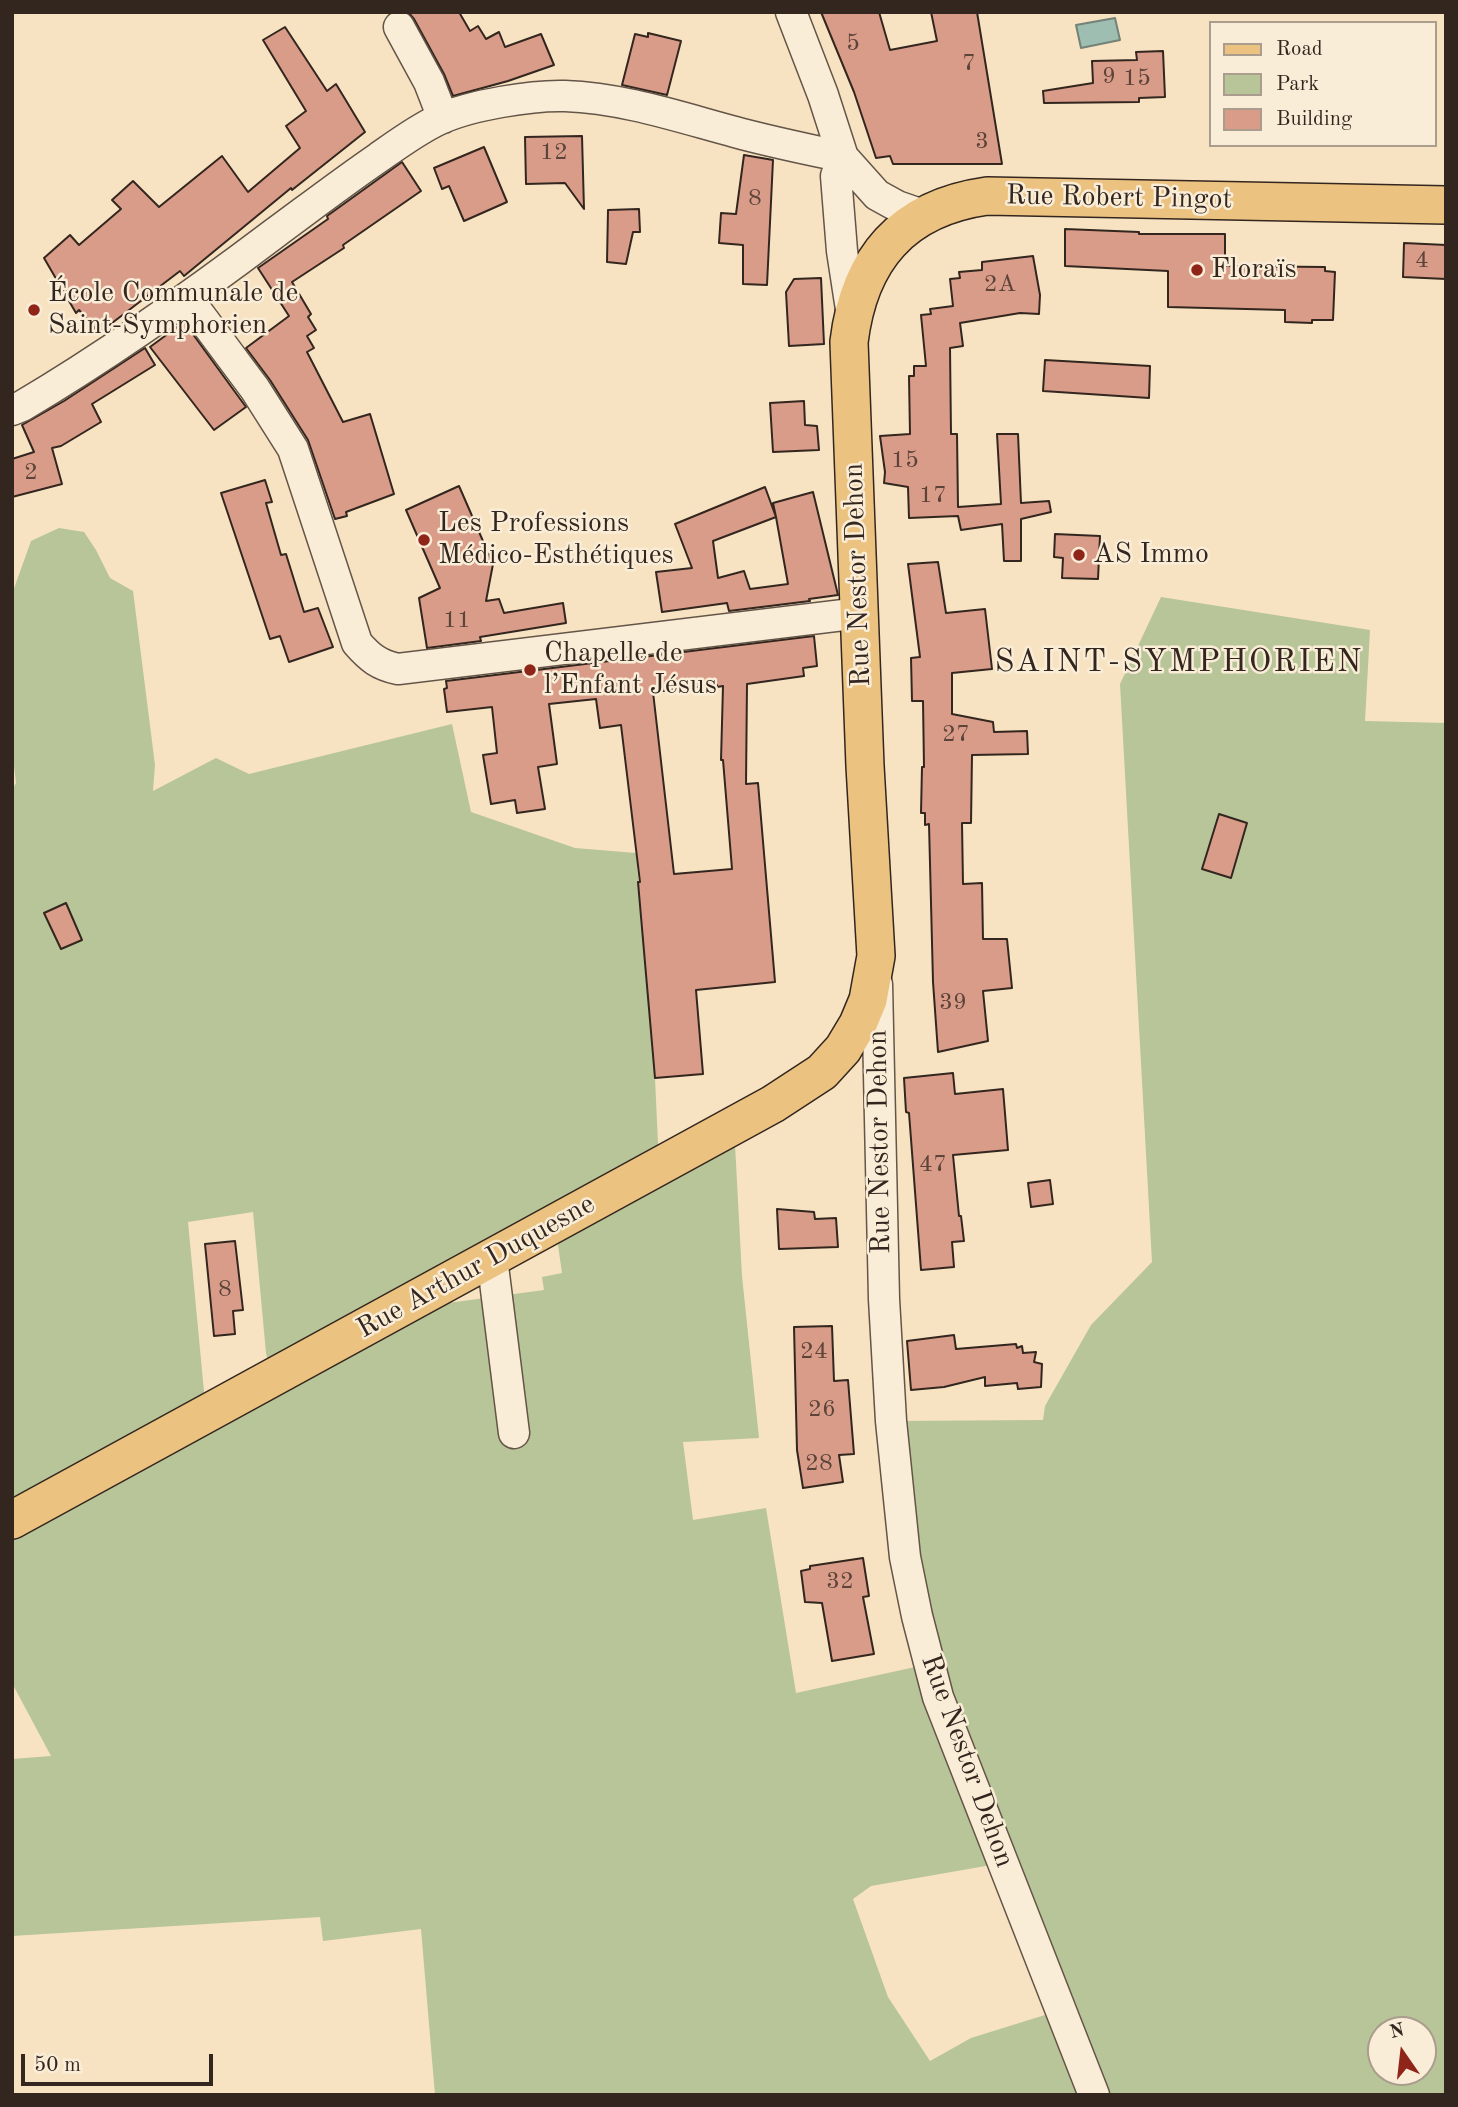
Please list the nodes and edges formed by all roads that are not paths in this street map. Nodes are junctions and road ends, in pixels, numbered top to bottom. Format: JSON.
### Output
{"nodes":[{"id":1,"x":791,"y":12,"type":"edge"},
{"id":2,"x":399,"y":27,"type":"dead end"},
{"id":3,"x":443,"y":118,"type":"junction"},
{"id":4,"x":843,"y":158,"type":"junction"},
{"id":5,"x":1446,"y":205,"type":"edge"},
{"id":6,"x":923,"y":215,"type":"junction"},
{"id":7,"x":188,"y":299,"type":"junction"},
{"id":8,"x":852,"y":317,"type":"junction"},
{"id":9,"x":12,"y":410,"type":"edge"},
{"id":10,"x":860,"y":613,"type":"junction"},
{"id":11,"x":876,"y":956,"type":"junction"},
{"id":12,"x":492,"y":1258,"type":"junction"},
{"id":13,"x":513,"y":1433,"type":"dead end"},
{"id":14,"x":12,"y":1520,"type":"edge"},
{"id":15,"x":1094,"y":2095,"type":"edge"}],
"edges":[{"from":1,"to":4,"type":"street","name":"Rue Nestor Dehon"},
{"from":2,"to":3,"type":"street"},
{"from":3,"to":4,"type":"street"},
{"from":3,"to":7,"type":"street"},
{"from":4,"to":6,"type":"street","name":"Rue Nestor Dehon"},
{"from":4,"to":8,"type":"street","name":"Rue Nestor Dehon"},
{"from":5,"to":6,"type":"main road","name":"Rue Robert Pingot"},
{"from":6,"to":8,"type":"main road","name":"Rue Robert Pingot"},
{"from":7,"to":9,"type":"street"},
{"from":7,"to":10,"type":"street"},
{"from":8,"to":10,"type":"main road","name":"Rue Nestor Dehon"},
{"from":10,"to":11,"type":"main road","name":"Rue Nestor Dehon"},
{"from":11,"to":12,"type":"main road","name":"Rue Arthur Duquesne"},
{"from":11,"to":15,"type":"street","name":"Rue Nestor Dehon"},
{"from":12,"to":13,"type":"street"},
{"from":12,"to":14,"type":"main road","name":"Rue Arthur Duquesne"}]}
